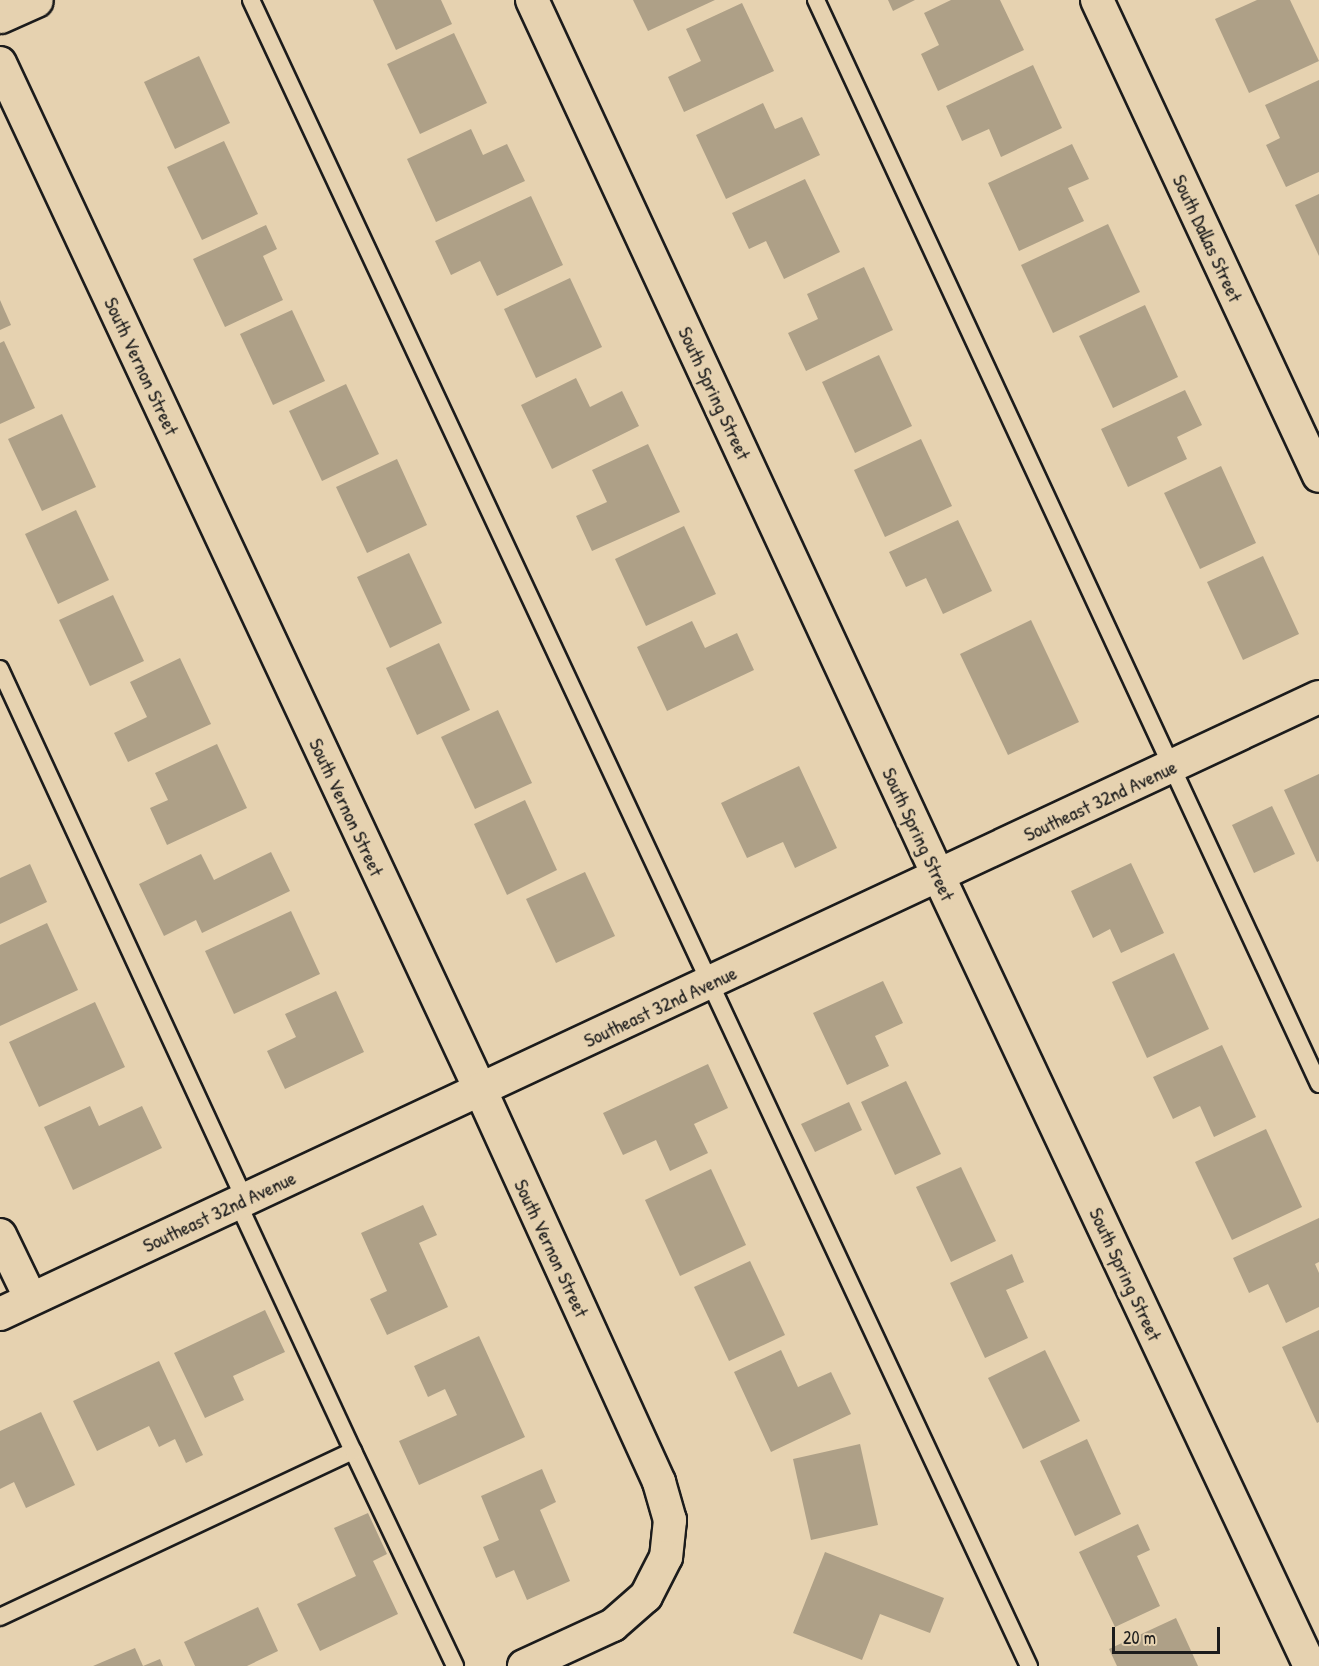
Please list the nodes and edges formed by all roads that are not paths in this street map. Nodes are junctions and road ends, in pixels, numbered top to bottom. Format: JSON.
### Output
{"nodes":[{"id":1,"x":36,"y":0,"type":"edge"},
{"id":2,"x":251,"y":0,"type":"edge"},
{"id":3,"x":532,"y":0,"type":"edge"},
{"id":4,"x":816,"y":0,"type":"edge"},
{"id":5,"x":1097,"y":0,"type":"edge"},
{"id":6,"x":0,"y":16,"type":"edge"},
{"id":7,"x":0,"y":63,"type":"edge"},
{"id":8,"x":1319,"y":476,"type":"edge"},
{"id":9,"x":0,"y":669,"type":"edge"},
{"id":10,"x":1319,"y":697,"type":"edge"},
{"id":11,"x":1171,"y":766,"type":"junction"},
{"id":12,"x":938,"y":875,"type":"junction"},
{"id":13,"x":708,"y":983,"type":"junction"},
{"id":14,"x":1319,"y":1083,"type":"edge"},
{"id":15,"x":480,"y":1089,"type":"junction"},
{"id":16,"x":242,"y":1201,"type":"junction"},
{"id":17,"x":0,"y":1235,"type":"edge"},
{"id":18,"x":31,"y":1299,"type":"junction"},
{"id":19,"x":0,"y":1314,"type":"edge"},
{"id":20,"x":353,"y":1451,"type":"junction"},
{"id":21,"x":0,"y":1617,"type":"edge"},
{"id":22,"x":455,"y":1666,"type":"edge"},
{"id":23,"x":524,"y":1666,"type":"edge"},
{"id":24,"x":1029,"y":1666,"type":"edge"},
{"id":25,"x":1310,"y":1666,"type":"edge"}],
"edges":[{"from":1,"to":6,"type":"main road"},
{"from":2,"to":13,"type":"lane"},
{"from":3,"to":12,"type":"street","name":"South Spring Street"},
{"from":4,"to":11,"type":"lane"},
{"from":5,"to":8,"type":"street","name":"South Dallas Street"},
{"from":7,"to":15,"type":"street","name":"South Vernon Street"},
{"from":9,"to":16,"type":"lane"},
{"from":10,"to":11,"type":"street","name":"Southeast 32nd Avenue"},
{"from":11,"to":12,"type":"street","name":"Southeast 32nd Avenue"},
{"from":11,"to":14,"type":"lane"},
{"from":12,"to":13,"type":"street","name":"Southeast 32nd Avenue"},
{"from":12,"to":25,"type":"street","name":"South Spring Street"},
{"from":13,"to":15,"type":"street","name":"Southeast 32nd Avenue"},
{"from":13,"to":24,"type":"lane"},
{"from":15,"to":16,"type":"street","name":"Southeast 32nd Avenue"},
{"from":15,"to":23,"type":"street","name":"South Vernon Street"},
{"from":16,"to":18,"type":"street","name":"Southeast 32nd Avenue"},
{"from":16,"to":20,"type":"lane"},
{"from":17,"to":18,"type":"street"},
{"from":18,"to":19,"type":"street","name":"Southeast 32nd Avenue"},
{"from":20,"to":21,"type":"lane"},
{"from":20,"to":22,"type":"lane"}]}
